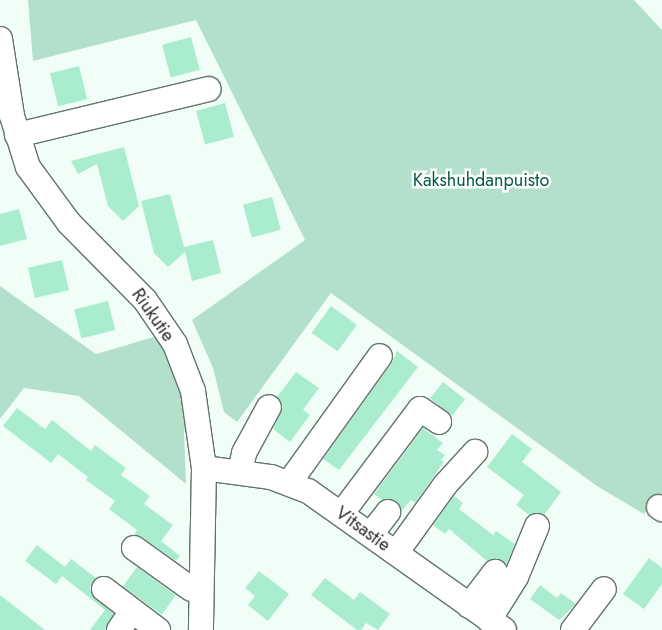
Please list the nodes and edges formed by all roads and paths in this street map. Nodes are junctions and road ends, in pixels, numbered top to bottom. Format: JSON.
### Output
{"nodes":[{"id":1,"x":0,"y":39,"type":"edge"},
{"id":2,"x":2,"y":70,"type":"edge"},
{"id":3,"x":210,"y":89,"type":"dead end"},
{"id":4,"x":17,"y":135,"type":"junction"},
{"id":5,"x":371,"y":357,"type":"dead end"},
{"id":6,"x":269,"y":407,"type":"dead end"},
{"id":7,"x":440,"y":422,"type":"dead end"},
{"id":8,"x":475,"y":452,"type":"dead end"},
{"id":9,"x":204,"y":468,"type":"junction"},
{"id":10,"x":240,"y":471,"type":"junction"},
{"id":11,"x":280,"y":480,"type":"junction"},
{"id":12,"x":388,"y":512,"type":"dead end"},
{"id":13,"x":342,"y":513,"type":"junction"},
{"id":14,"x":429,"y":521,"type":"dead end"},
{"id":15,"x":537,"y":526,"type":"dead end"},
{"id":16,"x":371,"y":534,"type":"junction"},
{"id":17,"x":134,"y":548,"type":"dead end"},
{"id":18,"x":399,"y":555,"type":"junction"},
{"id":19,"x":496,"y":572,"type":"dead end"},
{"id":20,"x":191,"y":589,"type":"dead end"},
{"id":21,"x":604,"y":589,"type":"dead end"},
{"id":22,"x":104,"y":590,"type":"dead end"},
{"id":23,"x":469,"y":606,"type":"junction"},
{"id":24,"x":132,"y":611,"type":"junction"},
{"id":25,"x":496,"y":625,"type":"edge"},
{"id":26,"x":118,"y":630,"type":"edge"},
{"id":27,"x":158,"y":630,"type":"edge"},
{"id":28,"x":201,"y":630,"type":"edge"},
{"id":29,"x":573,"y":630,"type":"edge"}],
"edges":[{"from":1,"to":2,"type":"street","name":"Riukutie"},
{"from":2,"to":4,"type":"street","name":"Riukutie"},
{"from":3,"to":4,"type":"street"},
{"from":4,"to":9,"type":"street","name":"Riukutie"},
{"from":5,"to":11,"type":"street"},
{"from":6,"to":10,"type":"street"},
{"from":7,"to":13,"type":"street"},
{"from":8,"to":18,"type":"street"},
{"from":9,"to":10,"type":"street","name":"Vitsastie"},
{"from":9,"to":28,"type":"street","name":"Riukutie"},
{"from":10,"to":11,"type":"street","name":"Vitsastie"},
{"from":11,"to":13,"type":"street","name":"Vitsastie"},
{"from":12,"to":16,"type":"street"},
{"from":13,"to":16,"type":"street","name":"Vitsastie"},
{"from":14,"to":18,"type":"street"},
{"from":15,"to":25,"type":"street"},
{"from":16,"to":18,"type":"street","name":"Vitsastie"},
{"from":17,"to":20,"type":"street"},
{"from":18,"to":23,"type":"street","name":"Vitsastie"},
{"from":19,"to":23,"type":"street"},
{"from":21,"to":29,"type":"street"},
{"from":22,"to":24,"type":"street"},
{"from":23,"to":25,"type":"street","name":"Vitsastie"},
{"from":24,"to":26,"type":"street"},
{"from":24,"to":27,"type":"street"}]}
